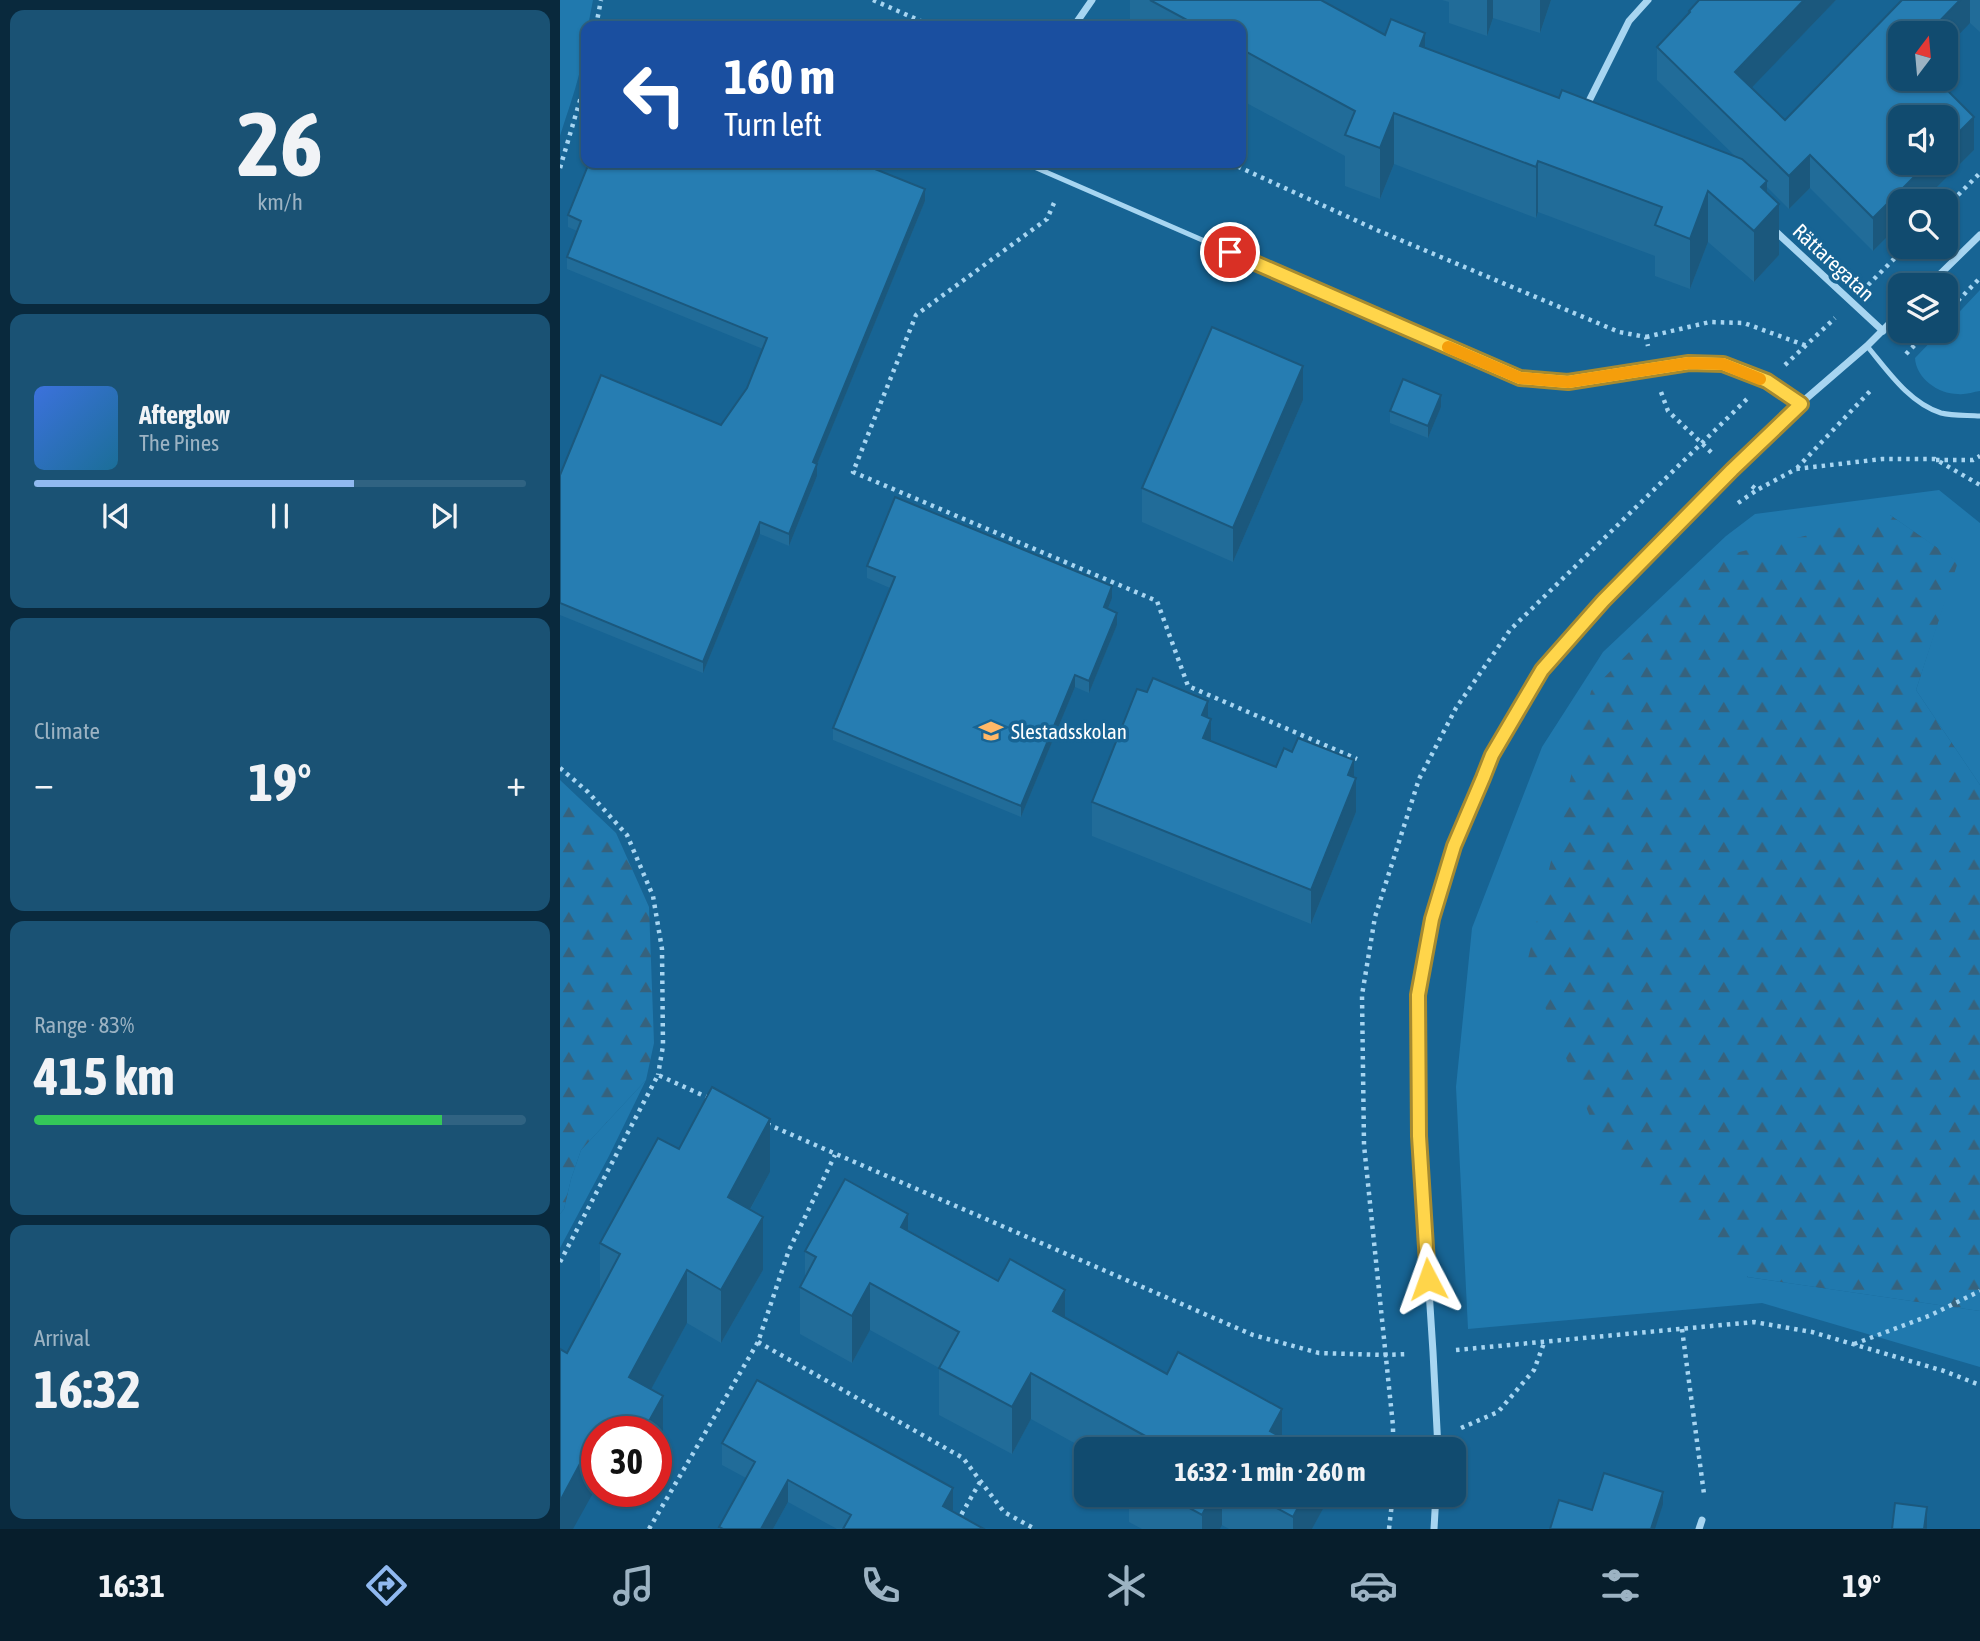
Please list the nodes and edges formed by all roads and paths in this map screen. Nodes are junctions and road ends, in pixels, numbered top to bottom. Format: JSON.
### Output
{"nodes":[{"id":1,"x":601,"y":0,"type":"edge"},
{"id":2,"x":873,"y":0,"type":"edge"},
{"id":3,"x":1092,"y":0,"type":"edge"},
{"id":4,"x":1648,"y":0,"type":"edge"},
{"id":5,"x":597,"y":21,"type":"edge"},
{"id":6,"x":921,"y":21,"type":"edge"},
{"id":7,"x":1077,"y":21,"type":"edge"},
{"id":8,"x":581,"y":97,"type":"edge"},
{"id":9,"x":1592,"y":120,"type":"edge"},
{"id":10,"x":560,"y":168,"type":"edge"},
{"id":11,"x":1037,"y":168,"type":"edge"},
{"id":12,"x":1241,"y":168,"type":"edge"},
{"id":13,"x":1980,"y":173,"type":"edge"},
{"id":14,"x":1065,"y":180,"type":"junction"},
{"id":15,"x":1958,"y":195,"type":"edge"},
{"id":16,"x":1768,"y":224,"type":"edge"},
{"id":17,"x":1980,"y":235,"type":"edge"},
{"id":18,"x":1894,"y":259,"type":"edge"},
{"id":19,"x":1941,"y":273,"type":"edge"},
{"id":20,"x":1980,"y":278,"type":"edge"},
{"id":21,"x":1852,"y":301,"type":"junction"},
{"id":22,"x":1958,"y":301,"type":"edge"},
{"id":23,"x":1888,"y":326,"type":"edge"},
{"id":24,"x":1883,"y":331,"type":"junction"},
{"id":25,"x":1646,"y":337,"type":"junction"},
{"id":26,"x":1916,"y":343,"type":"edge"},
{"id":27,"x":1808,"y":346,"type":"junction"},
{"id":28,"x":1867,"y":346,"type":"junction"},
{"id":29,"x":1653,"y":368,"type":"junction"},
{"id":30,"x":1888,"y":372,"type":"junction"},
{"id":31,"x":1767,"y":381,"type":"junction"},
{"id":32,"x":1801,"y":404,"type":"junction"},
{"id":33,"x":1980,"y":416,"type":"edge"},
{"id":34,"x":1700,"y":443,"type":"junction"},
{"id":35,"x":1980,"y":456,"type":"edge"},
{"id":36,"x":1935,"y":460,"type":"junction"},
{"id":37,"x":1796,"y":469,"type":"junction"},
{"id":38,"x":1732,"y":470,"type":"junction"},
{"id":39,"x":1980,"y":485,"type":"edge"},
{"id":40,"x":1357,"y":759,"type":"edge"},
{"id":41,"x":560,"y":768,"type":"edge"},
{"id":42,"x":657,"y":1075,"type":"junction"},
{"id":43,"x":721,"y":1104,"type":"edge"},
{"id":44,"x":759,"y":1121,"type":"edge"},
{"id":45,"x":836,"y":1155,"type":"junction"},
{"id":46,"x":560,"y":1262,"type":"edge"},
{"id":47,"x":1980,"y":1291,"type":"edge"},
{"id":48,"x":1682,"y":1329,"type":"junction"},
{"id":49,"x":758,"y":1342,"type":"junction"},
{"id":50,"x":1544,"y":1342,"type":"junction"},
{"id":51,"x":1853,"y":1344,"type":"junction"},
{"id":52,"x":1433,"y":1352,"type":"junction"},
{"id":53,"x":1980,"y":1385,"type":"edge"},
{"id":54,"x":1438,"y":1437,"type":"edge"},
{"id":55,"x":1440,"y":1437,"type":"edge"},
{"id":56,"x":980,"y":1482,"type":"junction"},
{"id":57,"x":1392,"y":1507,"type":"edge"},
{"id":58,"x":1435,"y":1507,"type":"edge"},
{"id":59,"x":1702,"y":1520,"type":"joint"},
{"id":60,"x":649,"y":1529,"type":"edge"},
{"id":61,"x":953,"y":1529,"type":"edge"},
{"id":62,"x":1035,"y":1529,"type":"edge"},
{"id":63,"x":1389,"y":1529,"type":"edge"},
{"id":64,"x":1434,"y":1529,"type":"edge"},
{"id":65,"x":1699,"y":1529,"type":"edge"}],
"edges":[{"from":1,"to":5,"type":"path"},
{"from":2,"to":6,"type":"path"},
{"from":3,"to":7,"type":"street"},
{"from":4,"to":9,"type":"street"},
{"from":8,"to":10,"type":"path"},
{"from":11,"to":14,"type":"lane"},
{"from":12,"to":25,"type":"path"},
{"from":13,"to":15,"type":"path"},
{"from":14,"to":29,"type":"lane"},
{"from":14,"to":40,"type":"path"},
{"from":16,"to":21,"type":"street","name":"Rättaregatan"},
{"from":17,"to":19,"type":"street"},
{"from":18,"to":21,"type":"path"},
{"from":20,"to":22,"type":"path"},
{"from":21,"to":24,"type":"street","name":"Rättaregatan"},
{"from":21,"to":27,"type":"path"},
{"from":23,"to":24,"type":"street"},
{"from":24,"to":28,"type":"street"},
{"from":25,"to":27,"type":"path"},
{"from":25,"to":29,"type":"path"},
{"from":26,"to":30,"type":"path"},
{"from":27,"to":31,"type":"path"},
{"from":28,"to":30,"type":"lane"},
{"from":28,"to":32,"type":"street"},
{"from":29,"to":31,"type":"lane"},
{"from":29,"to":34,"type":"path"},
{"from":30,"to":33,"type":"lane"},
{"from":30,"to":37,"type":"path"},
{"from":31,"to":32,"type":"lane"},
{"from":31,"to":34,"type":"path"},
{"from":32,"to":38,"type":"street"},
{"from":34,"to":38,"type":"path"},
{"from":35,"to":36,"type":"path"},
{"from":36,"to":37,"type":"path"},
{"from":36,"to":39,"type":"path"},
{"from":37,"to":38,"type":"path"},
{"from":38,"to":52,"type":"street"},
{"from":41,"to":42,"type":"path"},
{"from":42,"to":43,"type":"path"},
{"from":42,"to":46,"type":"path"},
{"from":44,"to":45,"type":"path"},
{"from":45,"to":49,"type":"path"},
{"from":45,"to":52,"type":"path"},
{"from":47,"to":51,"type":"path"},
{"from":48,"to":50,"type":"path"},
{"from":48,"to":51,"type":"path"},
{"from":48,"to":59,"type":"path"},
{"from":49,"to":56,"type":"path"},
{"from":49,"to":60,"type":"path"},
{"from":50,"to":52,"type":"path"},
{"from":50,"to":55,"type":"path"},
{"from":51,"to":53,"type":"path"},
{"from":52,"to":54,"type":"street"},
{"from":56,"to":61,"type":"path"},
{"from":56,"to":62,"type":"path"},
{"from":57,"to":63,"type":"path"},
{"from":58,"to":64,"type":"street"},
{"from":59,"to":65,"type":"street"}]}
